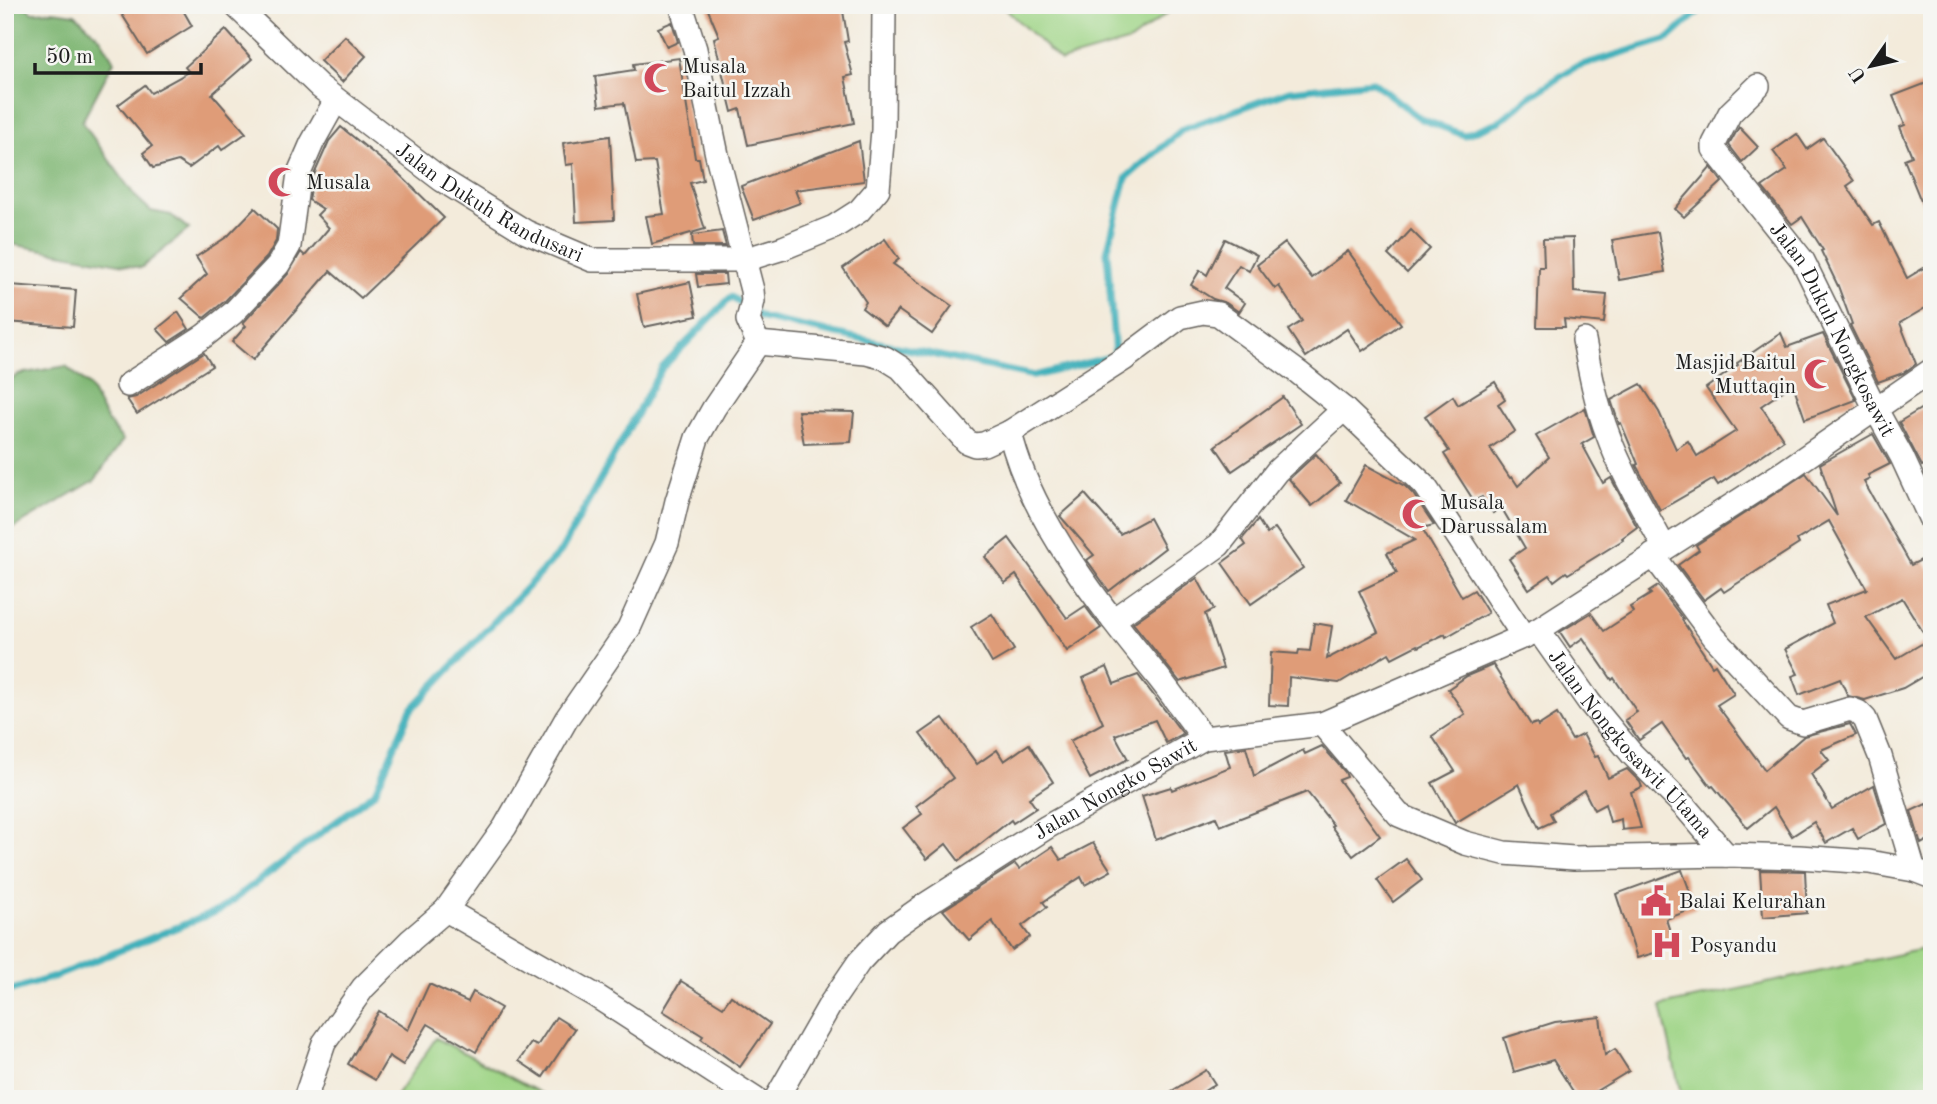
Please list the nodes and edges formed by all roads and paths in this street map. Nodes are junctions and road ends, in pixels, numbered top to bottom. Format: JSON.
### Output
{"nodes":[{"id":1,"x":235,"y":5,"type":"edge"},
{"id":2,"x":681,"y":5,"type":"edge"},
{"id":3,"x":884,"y":5,"type":"edge"},
{"id":4,"x":1758,"y":86,"type":"dead end"},
{"id":5,"x":336,"y":100,"type":"junction"},
{"id":6,"x":744,"y":260,"type":"junction"},
{"id":7,"x":1584,"y":340,"type":"dead end"},
{"id":8,"x":758,"y":343,"type":"junction"},
{"id":9,"x":1932,"y":370,"type":"edge"},
{"id":10,"x":128,"y":385,"type":"dead end"},
{"id":11,"x":1875,"y":408,"type":"junction"},
{"id":12,"x":1344,"y":409,"type":"junction"},
{"id":13,"x":1010,"y":432,"type":"junction"},
{"id":14,"x":1932,"y":522,"type":"edge"},
{"id":15,"x":1659,"y":551,"type":"junction"},
{"id":16,"x":1113,"y":620,"type":"junction"},
{"id":17,"x":1531,"y":633,"type":"junction"},
{"id":18,"x":1322,"y":724,"type":"junction"},
{"id":19,"x":1204,"y":738,"type":"junction"},
{"id":20,"x":1726,"y":855,"type":"junction"},
{"id":21,"x":1925,"y":872,"type":"edge"},
{"id":22,"x":446,"y":910,"type":"junction"},
{"id":23,"x":752,"y":1098,"type":"edge"},
{"id":24,"x":305,"y":1099,"type":"edge"},
{"id":25,"x":776,"y":1099,"type":"edge"}],
"edges":[{"from":1,"to":5,"type":"street","name":"Jalan Dukuh Randusari"},
{"from":2,"to":6,"type":"street"},
{"from":3,"to":6,"type":"street","name":"Jalan Dukuh Randusari"},
{"from":4,"to":11,"type":"street","name":"Jalan Dukuh Nongkosawit"},
{"from":5,"to":6,"type":"street","name":"Jalan Dukuh Randusari"},
{"from":5,"to":10,"type":"street"},
{"from":6,"to":8,"type":"street"},
{"from":7,"to":15,"type":"street"},
{"from":8,"to":13,"type":"street","name":"Jalan Nongkosawit Utama"},
{"from":8,"to":22,"type":"street"},
{"from":9,"to":11,"type":"street","name":"Jalan Nongko Sawit"},
{"from":11,"to":14,"type":"street","name":"Jalan Dukuh Nongkosawit"},
{"from":11,"to":15,"type":"street","name":"Jalan Nongko Sawit"},
{"from":12,"to":13,"type":"street","name":"Jalan Nongkosawit Utama"},
{"from":12,"to":16,"type":"street"},
{"from":12,"to":17,"type":"street","name":"Jalan Nongkosawit Utama"},
{"from":13,"to":16,"type":"street"},
{"from":15,"to":17,"type":"street","name":"Jalan Nongko Sawit"},
{"from":15,"to":21,"type":"street"},
{"from":16,"to":19,"type":"street"},
{"from":17,"to":18,"type":"street","name":"Jalan Nongko Sawit"},
{"from":17,"to":20,"type":"street","name":"Jalan Nongkosawit Utama"},
{"from":18,"to":19,"type":"street","name":"Jalan Nongko Sawit"},
{"from":18,"to":20,"type":"street","name":"Jalan Nongkosawit Utama"},
{"from":19,"to":25,"type":"street","name":"Jalan Nongko Sawit"},
{"from":20,"to":21,"type":"street","name":"Jalan Nongkosawit Utama"},
{"from":22,"to":23,"type":"street"},
{"from":22,"to":24,"type":"street"}]}
